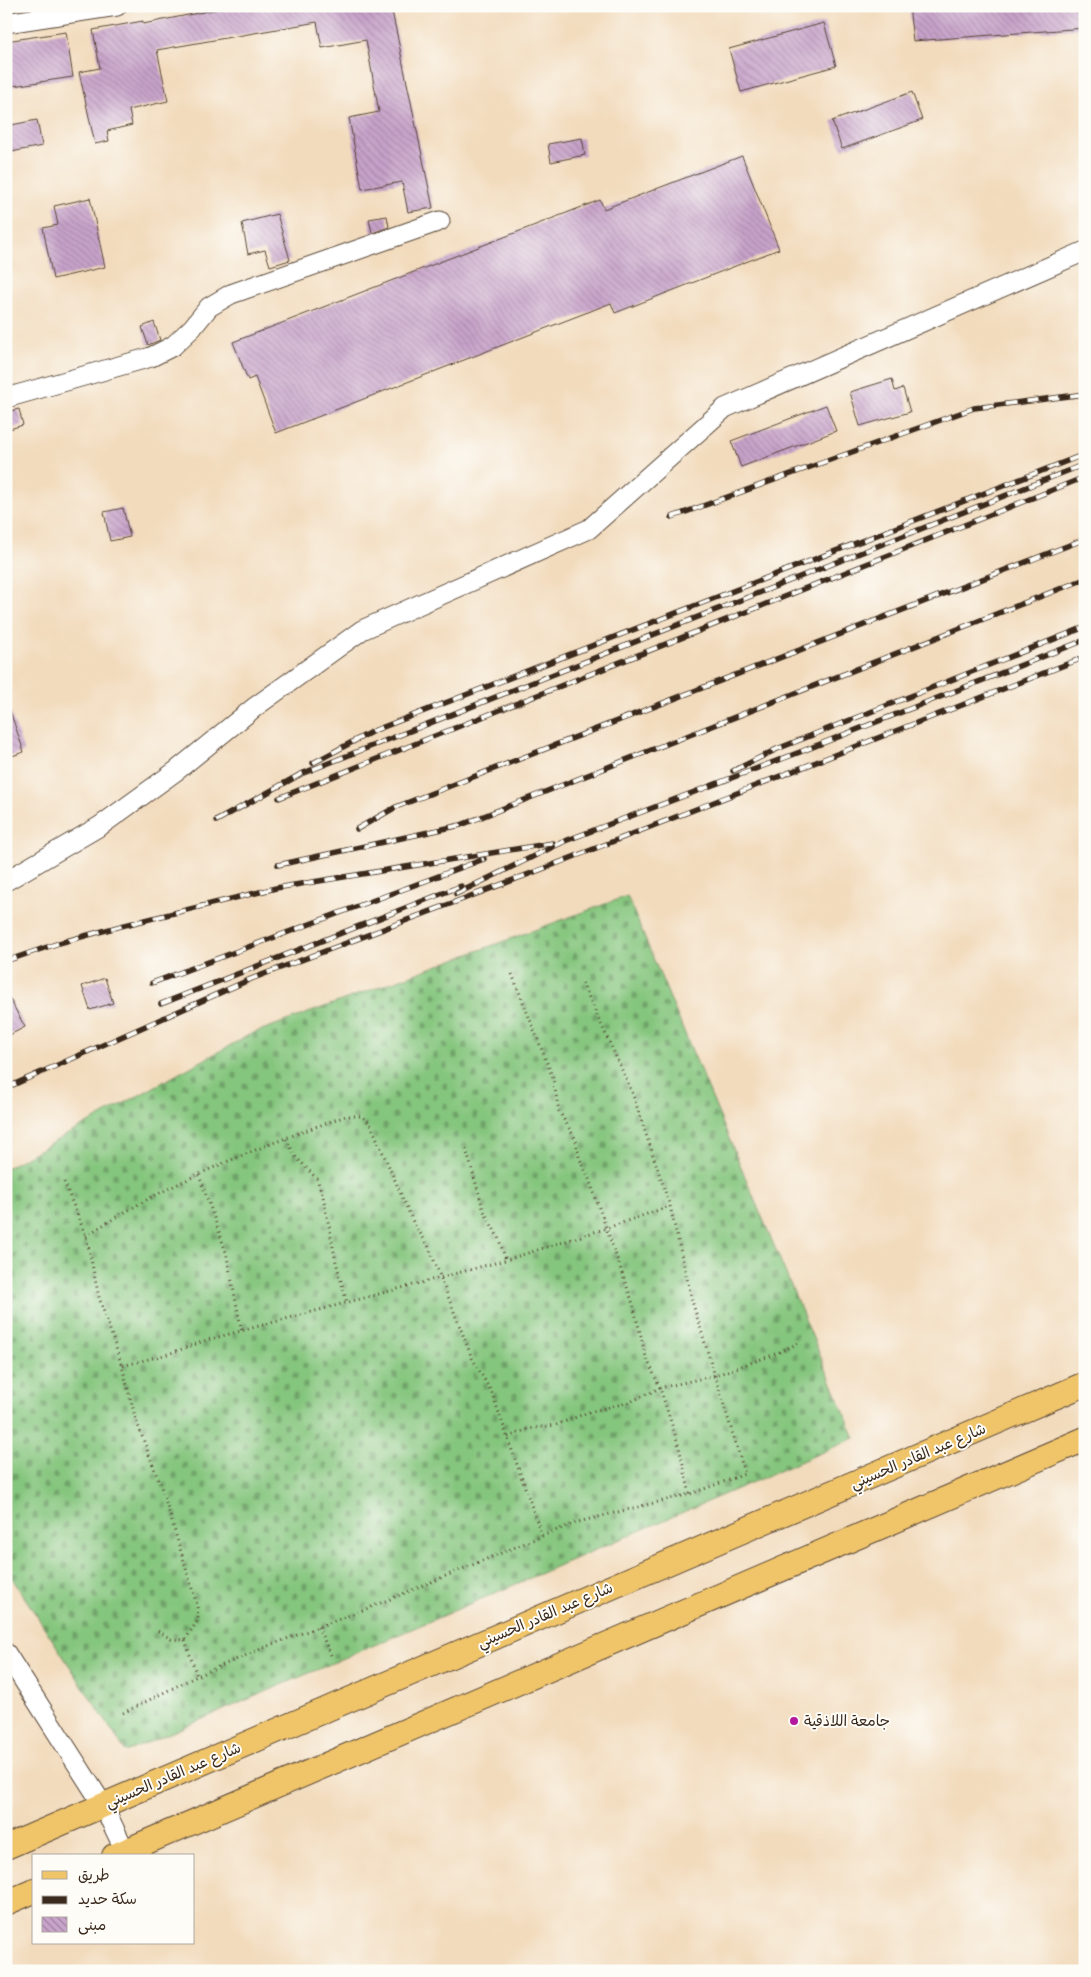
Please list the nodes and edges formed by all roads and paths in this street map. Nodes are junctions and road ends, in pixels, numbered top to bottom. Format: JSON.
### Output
{"nodes":[{"id":1,"x":117,"y":6,"type":"edge"},
{"id":2,"x":6,"y":23,"type":"edge"},
{"id":3,"x":440,"y":221,"type":"dead end"},
{"id":4,"x":1085,"y":251,"type":"edge"},
{"id":5,"x":6,"y":398,"type":"edge"},
{"id":6,"x":6,"y":882,"type":"edge"},
{"id":7,"x":512,"y":974,"type":"dead end"},
{"id":8,"x":580,"y":980,"type":"dead end"},
{"id":9,"x":286,"y":1139,"type":"junction"},
{"id":10,"x":466,"y":1149,"type":"dead end"},
{"id":11,"x":199,"y":1175,"type":"junction"},
{"id":12,"x":64,"y":1182,"type":"dead end"},
{"id":13,"x":670,"y":1206,"type":"junction"},
{"id":14,"x":607,"y":1228,"type":"junction"},
{"id":15,"x":86,"y":1236,"type":"junction"},
{"id":16,"x":506,"y":1260,"type":"junction"},
{"id":17,"x":440,"y":1277,"type":"junction"},
{"id":18,"x":347,"y":1303,"type":"junction"},
{"id":19,"x":242,"y":1332,"type":"junction"},
{"id":20,"x":801,"y":1342,"type":"dead end"},
{"id":21,"x":122,"y":1366,"type":"junction"},
{"id":22,"x":716,"y":1375,"type":"junction"},
{"id":23,"x":1085,"y":1384,"type":"edge"},
{"id":24,"x":660,"y":1388,"type":"junction"},
{"id":25,"x":508,"y":1437,"type":"junction"},
{"id":26,"x":1085,"y":1439,"type":"edge"},
{"id":27,"x":690,"y":1494,"type":"junction"},
{"id":28,"x":542,"y":1536,"type":"junction"},
{"id":29,"x":318,"y":1627,"type":"junction"},
{"id":30,"x":158,"y":1631,"type":"dead end"},
{"id":31,"x":185,"y":1640,"type":"junction"},
{"id":32,"x":6,"y":1654,"type":"edge"},
{"id":33,"x":331,"y":1655,"type":"dead end"},
{"id":34,"x":197,"y":1676,"type":"junction"},
{"id":35,"x":123,"y":1712,"type":"dead end"},
{"id":36,"x":103,"y":1805,"type":"junction"},
{"id":37,"x":6,"y":1848,"type":"edge"},
{"id":38,"x":120,"y":1854,"type":"edge"},
{"id":39,"x":32,"y":1892,"type":"edge"},
{"id":40,"x":6,"y":1903,"type":"edge"}],
"edges":[{"from":1,"to":2,"type":"street"},
{"from":3,"to":5,"type":"street"},
{"from":4,"to":6,"type":"street"},
{"from":7,"to":14,"type":"path"},
{"from":8,"to":13,"type":"path"},
{"from":9,"to":11,"type":"path"},
{"from":9,"to":17,"type":"path"},
{"from":9,"to":18,"type":"path"},
{"from":10,"to":16,"type":"path"},
{"from":11,"to":15,"type":"path"},
{"from":11,"to":19,"type":"path"},
{"from":12,"to":15,"type":"path"},
{"from":13,"to":14,"type":"path"},
{"from":13,"to":22,"type":"path"},
{"from":14,"to":16,"type":"path"},
{"from":14,"to":24,"type":"path"},
{"from":15,"to":21,"type":"path"},
{"from":16,"to":17,"type":"path"},
{"from":17,"to":18,"type":"path"},
{"from":17,"to":25,"type":"path"},
{"from":18,"to":19,"type":"path"},
{"from":19,"to":21,"type":"path"},
{"from":20,"to":22,"type":"path"},
{"from":21,"to":31,"type":"path"},
{"from":22,"to":24,"type":"path"},
{"from":22,"to":27,"type":"path"},
{"from":23,"to":36,"type":"main road","name":"شارع عبد القادر الحسيني"},
{"from":24,"to":25,"type":"path"},
{"from":24,"to":27,"type":"path"},
{"from":25,"to":28,"type":"path"},
{"from":26,"to":38,"type":"main road"},
{"from":27,"to":28,"type":"path"},
{"from":28,"to":29,"type":"path"},
{"from":29,"to":33,"type":"path"},
{"from":29,"to":34,"type":"path"},
{"from":30,"to":31,"type":"path"},
{"from":31,"to":34,"type":"path"},
{"from":32,"to":36,"type":"street"},
{"from":34,"to":35,"type":"path"},
{"from":36,"to":37,"type":"main road","name":"شارع عبد القادر الحسيني"},
{"from":36,"to":38,"type":"street"},
{"from":39,"to":40,"type":"main road"}]}
